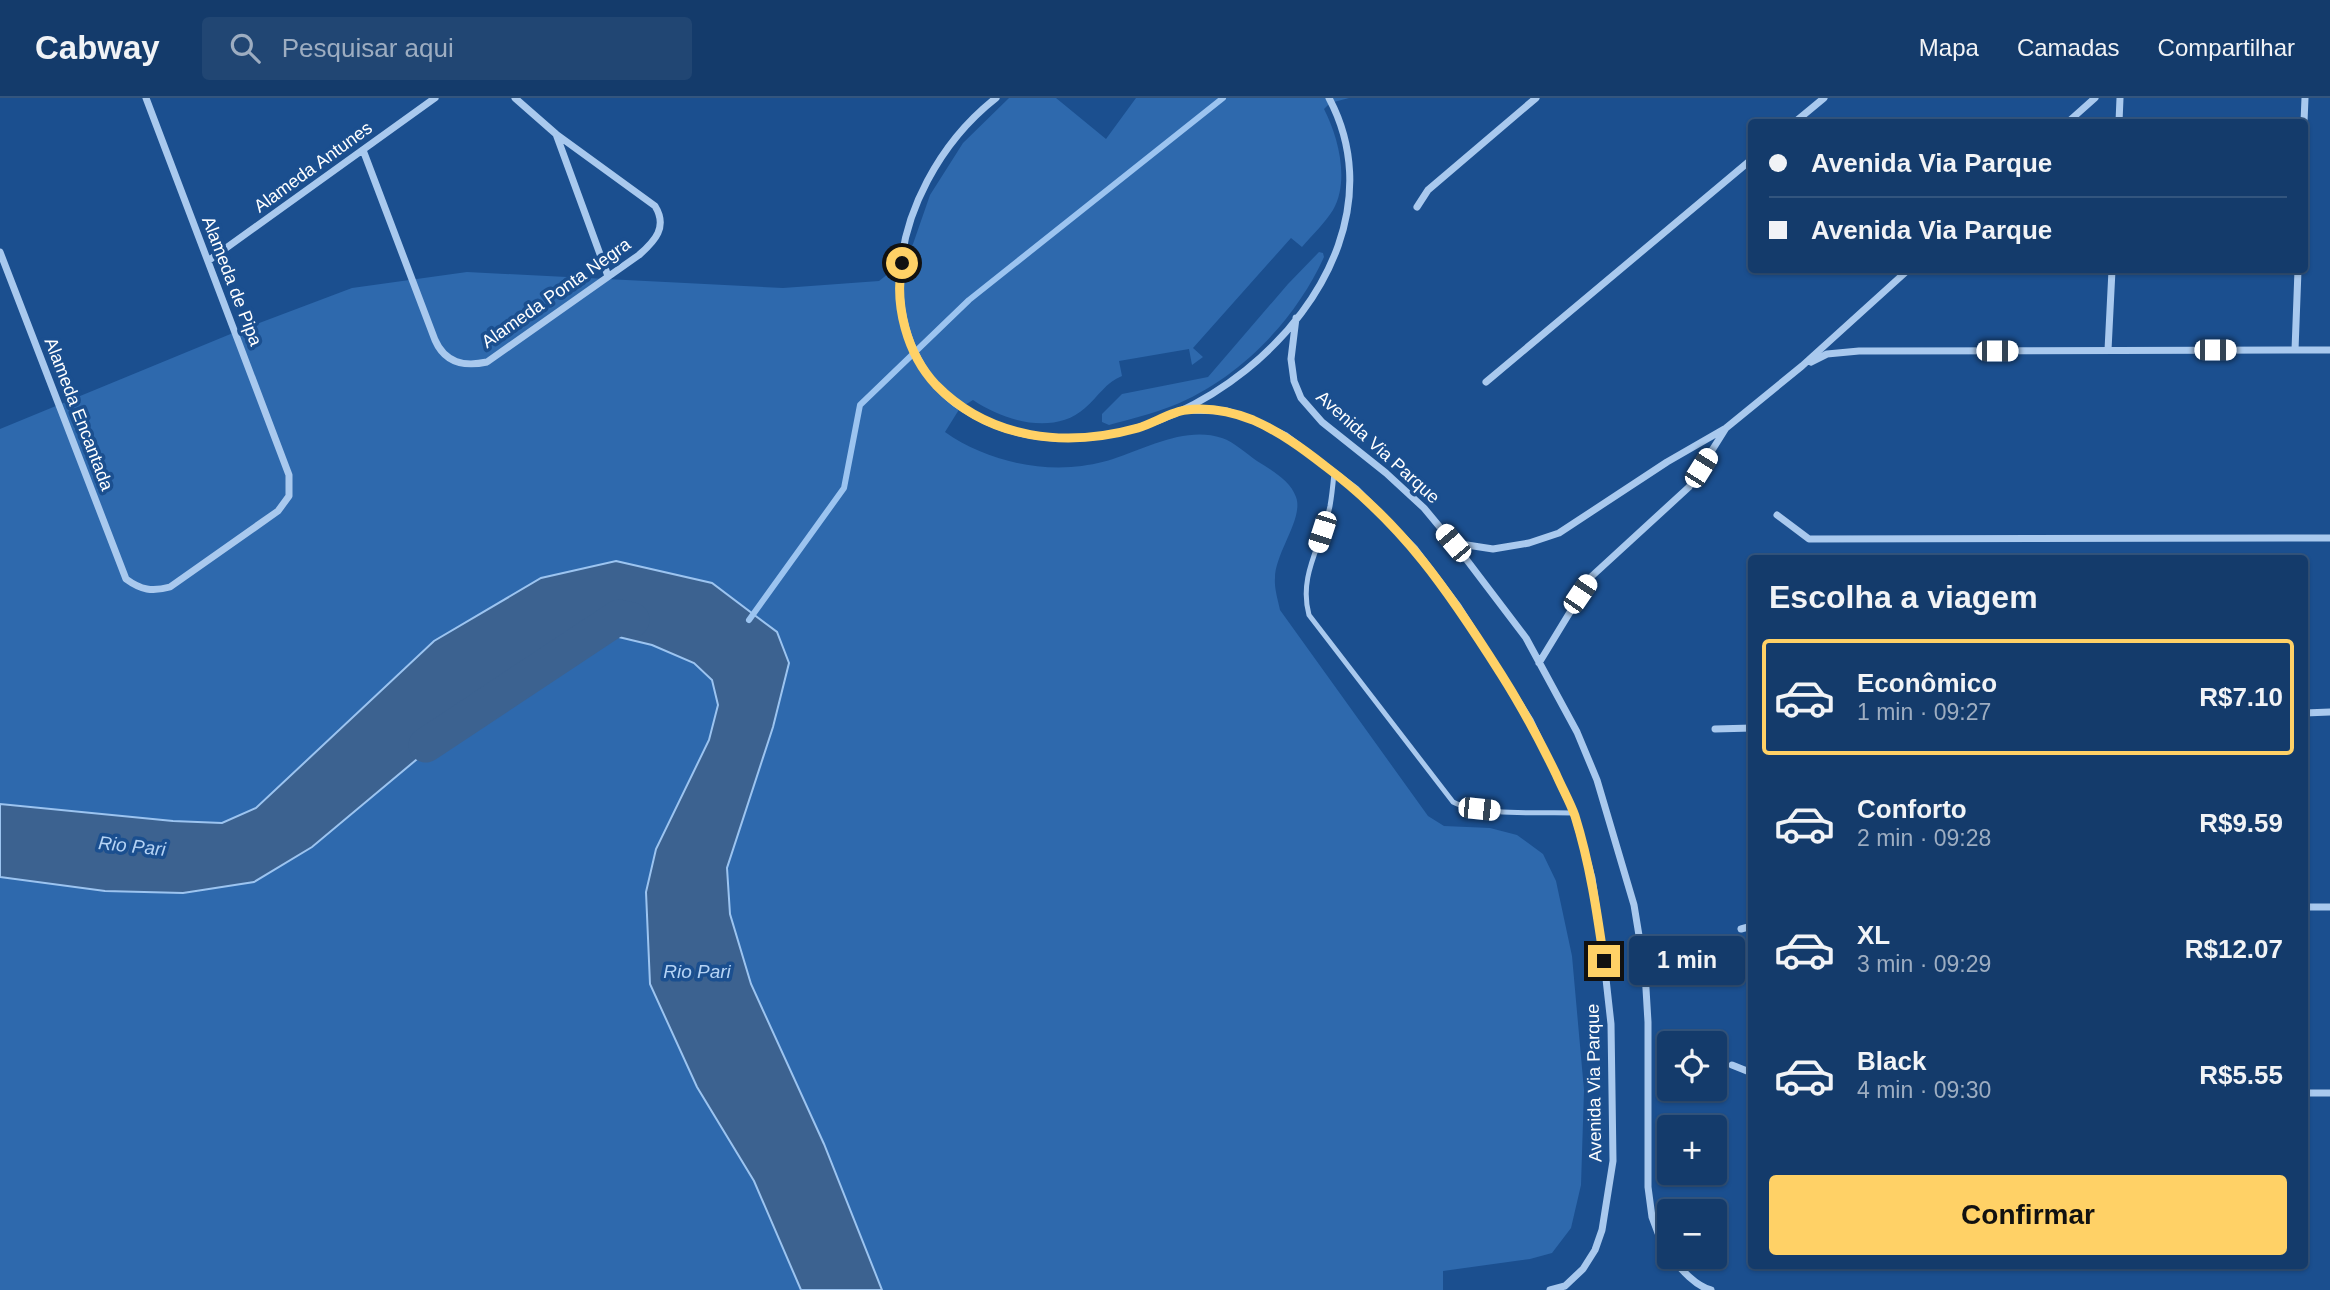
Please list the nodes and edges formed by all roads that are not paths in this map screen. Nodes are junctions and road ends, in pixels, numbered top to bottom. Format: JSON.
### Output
{"nodes":[{"id":1,"x":146,"y":98,"type":"edge"},
{"id":2,"x":435,"y":98,"type":"edge"},
{"id":3,"x":515,"y":98,"type":"edge"},
{"id":4,"x":996,"y":98,"type":"edge"},
{"id":5,"x":1329,"y":98,"type":"edge"},
{"id":6,"x":1536,"y":98,"type":"edge"},
{"id":7,"x":1824,"y":98,"type":"edge"},
{"id":8,"x":2095,"y":98,"type":"edge"},
{"id":9,"x":2120,"y":98,"type":"edge"},
{"id":10,"x":2305,"y":98,"type":"edge"},
{"id":11,"x":1799,"y":119,"type":"edge"},
{"id":12,"x":2071,"y":119,"type":"edge"},
{"id":13,"x":2119,"y":119,"type":"edge"},
{"id":14,"x":2304,"y":119,"type":"edge"},
{"id":15,"x":556,"y":134,"type":"junction"},
{"id":16,"x":363,"y":150,"type":"junction"},
{"id":17,"x":1748,"y":162,"type":"edge"},
{"id":18,"x":1417,"y":207,"type":"dead end"},
{"id":19,"x":0,"y":252,"type":"edge"},
{"id":20,"x":208,"y":261,"type":"junction"},
{"id":21,"x":1905,"y":273,"type":"edge"},
{"id":22,"x":2112,"y":273,"type":"edge"},
{"id":23,"x":2298,"y":273,"type":"edge"},
{"id":24,"x":608,"y":276,"type":"junction"},
{"id":25,"x":1296,"y":318,"type":"junction"},
{"id":26,"x":2108,"y":350,"type":"junction"},
{"id":27,"x":2295,"y":350,"type":"junction"},
{"id":28,"x":2330,"y":350,"type":"edge"},
{"id":29,"x":1802,"y":366,"type":"junction"},
{"id":30,"x":1486,"y":382,"type":"dead end"},
{"id":31,"x":1184,"y":410,"type":"junction"},
{"id":32,"x":1726,"y":428,"type":"junction"},
{"id":33,"x":1334,"y":473,"type":"junction"},
{"id":34,"x":289,"y":475,"type":"joint"},
{"id":35,"x":1777,"y":515,"type":"dead end"},
{"id":36,"x":2330,"y":538,"type":"edge"},
{"id":37,"x":1453,"y":543,"type":"junction"},
{"id":38,"x":1539,"y":663,"type":"junction"},
{"id":39,"x":2330,"y":712,"type":"edge"},
{"id":40,"x":2308,"y":713,"type":"edge"},
{"id":41,"x":1748,"y":728,"type":"edge"},
{"id":42,"x":1715,"y":729,"type":"dead end"},
{"id":43,"x":1574,"y":813,"type":"junction"},
{"id":44,"x":2308,"y":907,"type":"edge"},
{"id":45,"x":2330,"y":907,"type":"edge"},
{"id":46,"x":1748,"y":927,"type":"edge"},
{"id":47,"x":1741,"y":929,"type":"dead end"},
{"id":48,"x":1732,"y":1065,"type":"dead end"},
{"id":49,"x":1748,"y":1071,"type":"edge"},
{"id":50,"x":2308,"y":1093,"type":"edge"},
{"id":51,"x":2330,"y":1093,"type":"edge"},
{"id":52,"x":1657,"y":1229,"type":"edge"},
{"id":53,"x":1682,"y":1269,"type":"edge"},
{"id":54,"x":1550,"y":1290,"type":"edge"},
{"id":55,"x":1711,"y":1290,"type":"edge"}],
"edges":[{"from":1,"to":20,"type":"street","name":"Alameda de Pipa"},
{"from":2,"to":16,"type":"street","name":"Alameda Antunes"},
{"from":3,"to":15,"type":"street"},
{"from":4,"to":31,"type":"street","name":"Avenida Via Parque"},
{"from":5,"to":25,"type":"street","name":"Avenida Via Parque"},
{"from":6,"to":18,"type":"street"},
{"from":7,"to":11,"type":"street"},
{"from":8,"to":12,"type":"street"},
{"from":9,"to":13,"type":"street"},
{"from":10,"to":14,"type":"street"},
{"from":15,"to":24,"type":"street"},
{"from":15,"to":24,"type":"street","name":"Alameda Ponta Negra"},
{"from":16,"to":20,"type":"street","name":"Alameda Antunes"},
{"from":16,"to":24,"type":"street","name":"Alameda Ponta Negra"},
{"from":17,"to":30,"type":"street"},
{"from":19,"to":34,"type":"street","name":"Alameda Encantada"},
{"from":20,"to":34,"type":"street","name":"Alameda de Pipa"},
{"from":21,"to":29,"type":"street"},
{"from":22,"to":26,"type":"street"},
{"from":23,"to":27,"type":"street"},
{"from":25,"to":31,"type":"street","name":"Avenida Via Parque"},
{"from":25,"to":37,"type":"street","name":"Avenida Via Parque"},
{"from":26,"to":27,"type":"street"},
{"from":26,"to":29,"type":"street"},
{"from":27,"to":28,"type":"street"},
{"from":29,"to":32,"type":"street"},
{"from":31,"to":33,"type":"street","name":"Avenida Via Parque"},
{"from":32,"to":37,"type":"street"},
{"from":32,"to":38,"type":"street"},
{"from":33,"to":43,"type":"street","name":"Avenida Via Parque"},
{"from":33,"to":43,"type":"lane"},
{"from":35,"to":36,"type":"street"},
{"from":37,"to":38,"type":"street","name":"Avenida Via Parque"},
{"from":38,"to":52,"type":"street","name":"Avenida Via Parque"},
{"from":39,"to":40,"type":"street"},
{"from":41,"to":42,"type":"street"},
{"from":43,"to":54,"type":"street","name":"Avenida Via Parque"},
{"from":44,"to":45,"type":"street"},
{"from":46,"to":47,"type":"street"},
{"from":48,"to":49,"type":"street"},
{"from":50,"to":51,"type":"street"},
{"from":53,"to":55,"type":"street","name":"Avenida Via Parque"}]}
